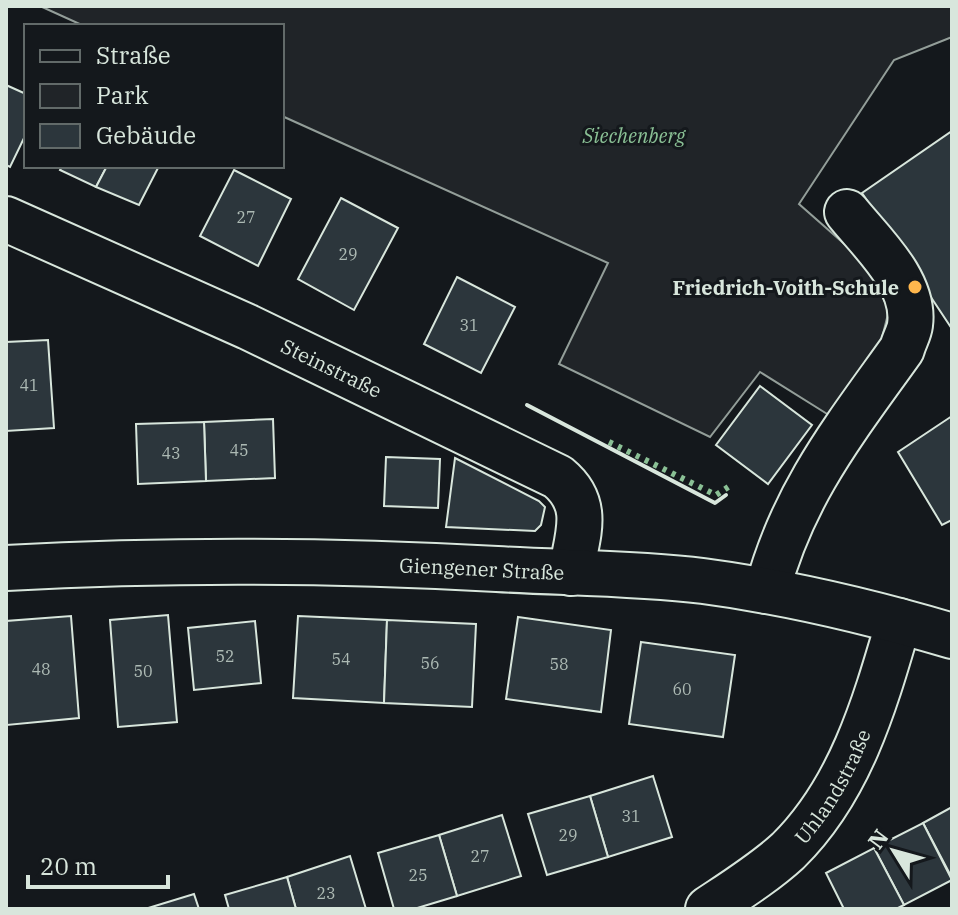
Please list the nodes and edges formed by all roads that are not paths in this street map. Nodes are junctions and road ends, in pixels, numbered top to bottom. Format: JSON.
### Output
{"nodes":[{"id":1,"x":847,"y":212,"type":"dead end"},
{"id":2,"x":6,"y":219,"type":"edge"},
{"id":3,"x":6,"y":568,"type":"edge"},
{"id":4,"x":571,"y":573,"type":"junction"},
{"id":5,"x":767,"y":591,"type":"junction"},
{"id":6,"x":899,"y":621,"type":"junction"},
{"id":7,"x":952,"y":636,"type":"edge"},
{"id":8,"x":708,"y":909,"type":"edge"}],
"edges":[{"from":1,"to":5,"type":"street"},
{"from":2,"to":4,"type":"street","name":"Steinstraße"},
{"from":3,"to":4,"type":"street","name":"Giengener Straße"},
{"from":4,"to":5,"type":"street","name":"Giengener Straße"},
{"from":5,"to":6,"type":"street","name":"Giengener Straße"},
{"from":6,"to":7,"type":"street","name":"Giengener Straße"},
{"from":6,"to":8,"type":"street","name":"Uhlandstraße"}]}
